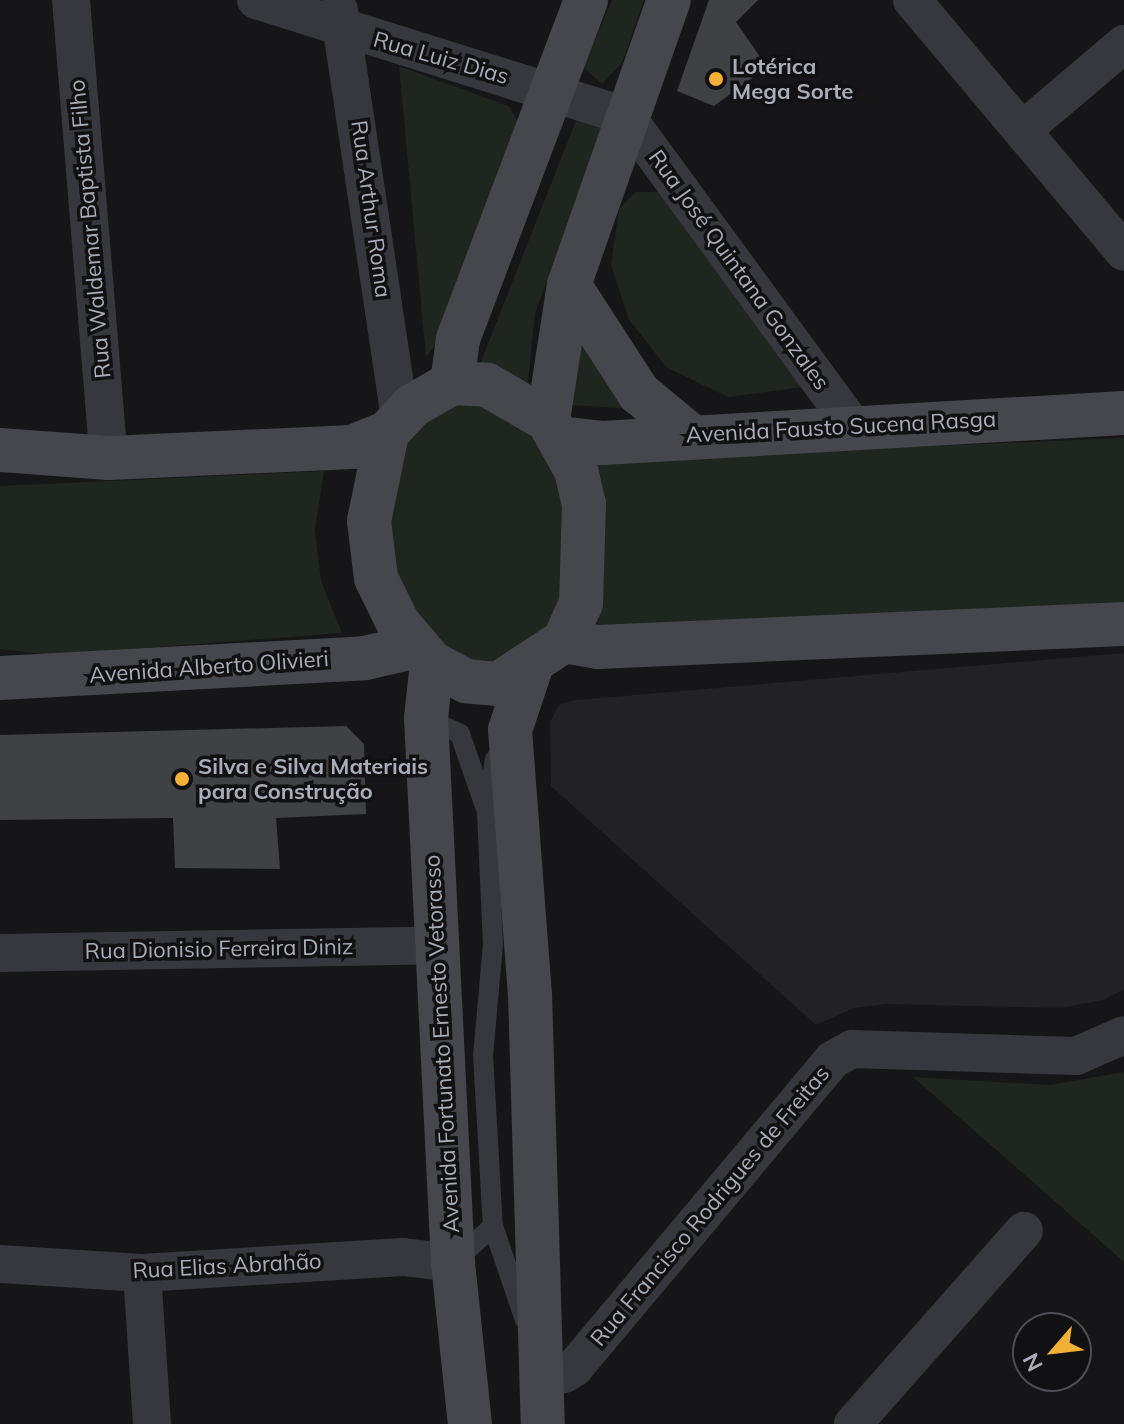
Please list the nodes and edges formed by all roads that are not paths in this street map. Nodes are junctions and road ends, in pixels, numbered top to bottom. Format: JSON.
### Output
{"nodes":[{"id":1,"x":71,"y":0,"type":"edge"},
{"id":2,"x":256,"y":0,"type":"edge"},
{"id":3,"x":586,"y":0,"type":"edge"},
{"id":4,"x":669,"y":0,"type":"edge"},
{"id":5,"x":912,"y":0,"type":"edge"},
{"id":6,"x":340,"y":15,"type":"edge"},
{"id":7,"x":1124,"y":44,"type":"edge"},
{"id":8,"x":552,"y":90,"type":"junction"},
{"id":9,"x":626,"y":116,"type":"junction"},
{"id":10,"x":1025,"y":128,"type":"junction"},
{"id":11,"x":1124,"y":252,"type":"edge"},
{"id":12,"x":569,"y":285,"type":"junction"},
{"id":13,"x":452,"y":383,"type":"junction"},
{"id":14,"x":1124,"y":413,"type":"edge"},
{"id":15,"x":851,"y":423,"type":"junction"},
{"id":16,"x":394,"y":426,"type":"junction"},
{"id":17,"x":553,"y":429,"type":"junction"},
{"id":18,"x":691,"y":436,"type":"junction"},
{"id":19,"x":0,"y":450,"type":"edge"},
{"id":20,"x":109,"y":458,"type":"junction"},
{"id":21,"x":1124,"y":624,"type":"edge"},
{"id":22,"x":564,"y":641,"type":"junction"},
{"id":23,"x":425,"y":655,"type":"junction"},
{"id":24,"x":530,"y":670,"type":"junction"},
{"id":25,"x":0,"y":678,"type":"edge"},
{"id":26,"x":426,"y":718,"type":"junction"},
{"id":27,"x":487,"y":813,"type":"junction"},
{"id":28,"x":522,"y":891,"type":"junction"},
{"id":29,"x":493,"y":944,"type":"junction"},
{"id":30,"x":437,"y":945,"type":"junction"},
{"id":31,"x":0,"y":953,"type":"edge"},
{"id":32,"x":1124,"y":1035,"type":"edge"},
{"id":33,"x":493,"y":1226,"type":"junction"},
{"id":34,"x":1024,"y":1231,"type":"dead end"},
{"id":35,"x":453,"y":1263,"type":"junction"},
{"id":36,"x":0,"y":1264,"type":"edge"},
{"id":37,"x":142,"y":1273,"type":"junction"},
{"id":38,"x":539,"y":1364,"type":"junction"},
{"id":39,"x":547,"y":1420,"type":"edge"},
{"id":40,"x":152,"y":1424,"type":"edge"},
{"id":41,"x":470,"y":1424,"type":"edge"},
{"id":42,"x":853,"y":1424,"type":"edge"}],
"edges":[{"from":1,"to":20,"type":"street","name":"Rua Waldemar Baptista Filho"},
{"from":2,"to":6,"type":"street","name":"Rua Luiz Dias"},
{"from":3,"to":8,"type":"main road"},
{"from":4,"to":9,"type":"main road"},
{"from":5,"to":10,"type":"street"},
{"from":6,"to":8,"type":"street","name":"Rua Luiz Dias"},
{"from":6,"to":16,"type":"street","name":"Rua Arthur Roma"},
{"from":7,"to":10,"type":"street"},
{"from":8,"to":9,"type":"street","name":"Rua Luiz Dias"},
{"from":8,"to":13,"type":"main road"},
{"from":9,"to":12,"type":"main road"},
{"from":9,"to":15,"type":"street","name":"Rua José Quintana Gonzales"},
{"from":10,"to":11,"type":"street"},
{"from":12,"to":17,"type":"main road"},
{"from":12,"to":18,"type":"main road"},
{"from":13,"to":16,"type":"main road"},
{"from":13,"to":17,"type":"main road"},
{"from":14,"to":15,"type":"main road","name":"Avenida Fausto Sucena Rasga"},
{"from":15,"to":18,"type":"main road","name":"Avenida Fausto Sucena Rasga"},
{"from":16,"to":20,"type":"main road"},
{"from":16,"to":23,"type":"main road"},
{"from":17,"to":18,"type":"main road","name":"Avenida Fausto Sucena Rasga"},
{"from":17,"to":22,"type":"main road"},
{"from":19,"to":20,"type":"main road"},
{"from":21,"to":22,"type":"main road"},
{"from":22,"to":24,"type":"main road"},
{"from":23,"to":24,"type":"main road"},
{"from":23,"to":25,"type":"main road","name":"Avenida Alberto Olivieri"},
{"from":23,"to":26,"type":"main road","name":"Avenida Fortunato Ernesto Vetorasso"},
{"from":24,"to":27,"type":"lane"},
{"from":24,"to":28,"type":"main road"},
{"from":26,"to":27,"type":"lane"},
{"from":26,"to":30,"type":"main road","name":"Avenida Fortunato Ernesto Vetorasso"},
{"from":27,"to":29,"type":"lane"},
{"from":28,"to":29,"type":"lane"},
{"from":28,"to":38,"type":"main road"},
{"from":29,"to":33,"type":"lane"},
{"from":30,"to":31,"type":"street","name":"Rua Dionisio Ferreira Diniz"},
{"from":30,"to":35,"type":"main road","name":"Avenida Fortunato Ernesto Vetorasso"},
{"from":32,"to":38,"type":"street","name":"Rua Francisco Rodrigues de Freitas"},
{"from":33,"to":35,"type":"lane"},
{"from":33,"to":38,"type":"lane"},
{"from":34,"to":42,"type":"street"},
{"from":35,"to":37,"type":"street","name":"Rua Elias Abrahão"},
{"from":35,"to":41,"type":"main road","name":"Avenida Fortunato Ernesto Vetorasso"},
{"from":36,"to":37,"type":"street","name":"Rua Elias Abrahão"},
{"from":37,"to":40,"type":"street"},
{"from":38,"to":39,"type":"main road"}]}
